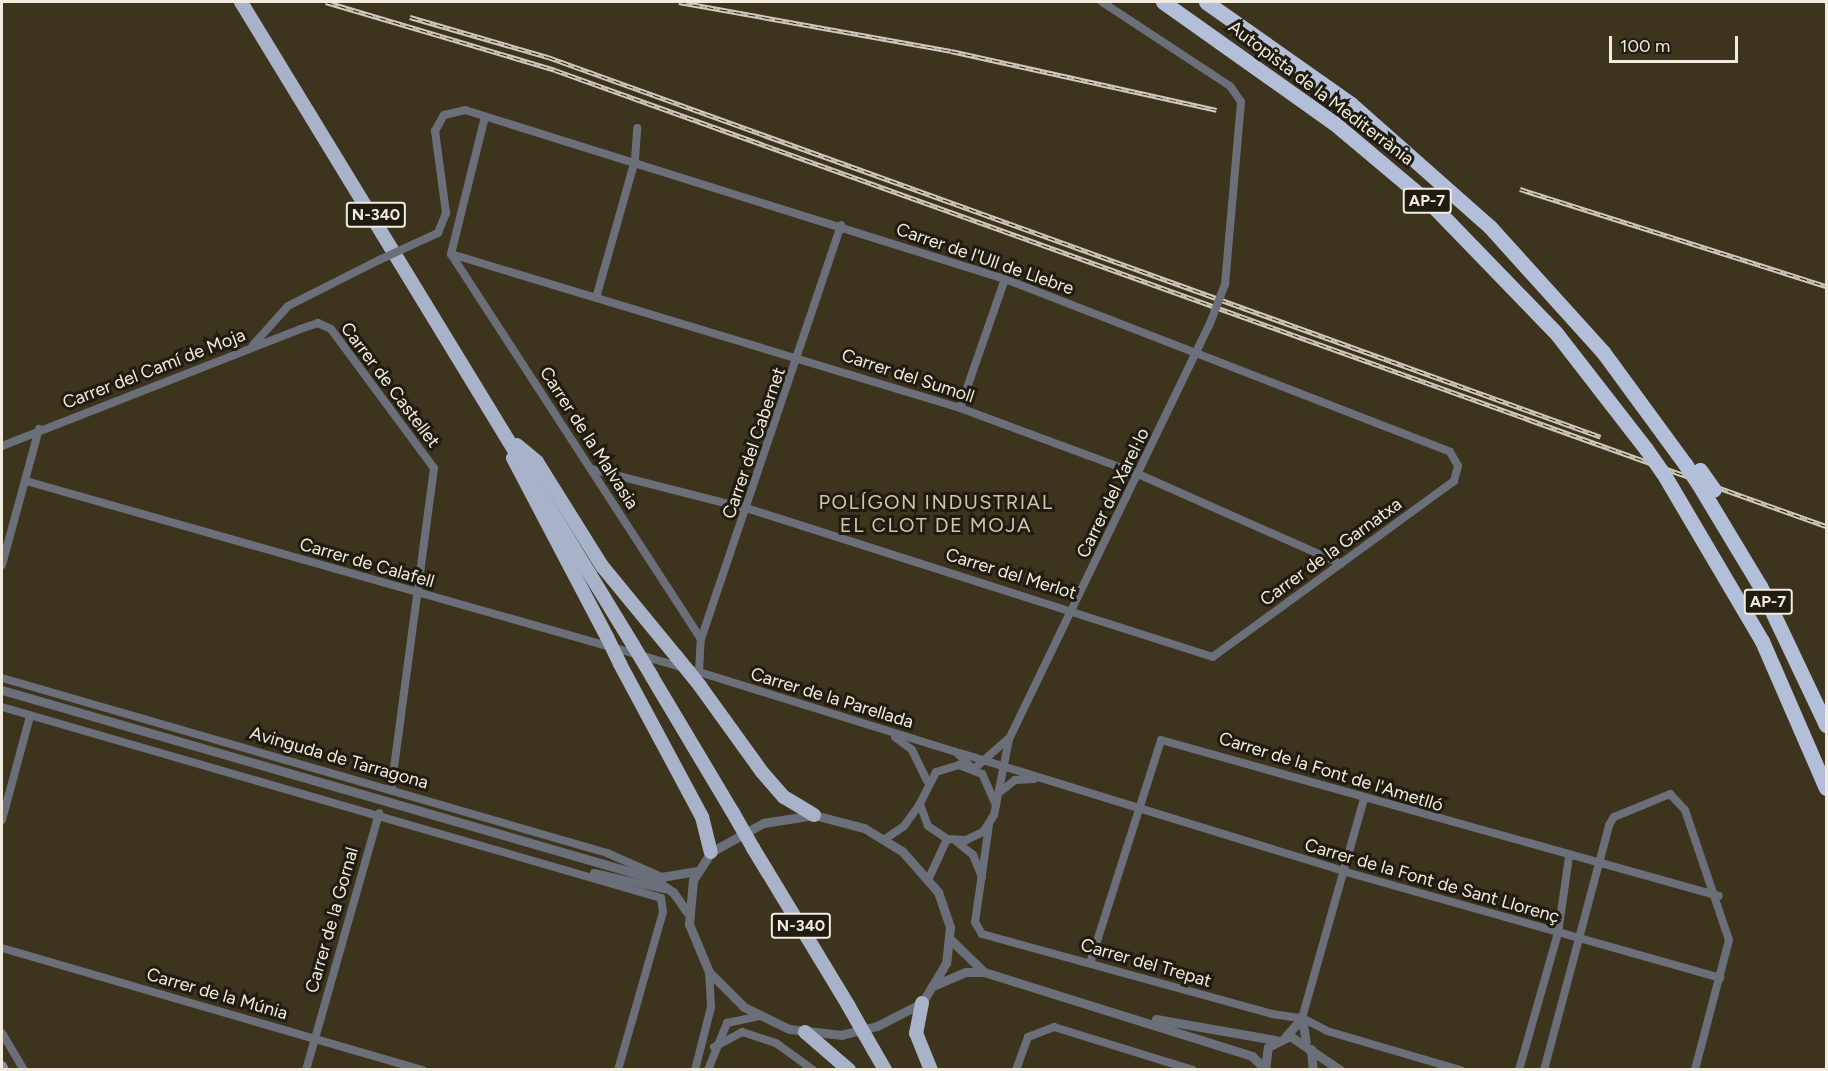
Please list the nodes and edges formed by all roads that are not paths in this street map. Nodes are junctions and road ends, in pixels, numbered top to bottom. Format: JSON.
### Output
{"nodes":[{"id":1,"x":241,"y":2,"type":"edge"},
{"id":2,"x":1102,"y":2,"type":"edge"},
{"id":3,"x":1163,"y":2,"type":"edge"},
{"id":4,"x":1206,"y":2,"type":"edge"},
{"id":5,"x":486,"y":117,"type":"junction"},
{"id":6,"x":637,"y":128,"type":"dead end"},
{"id":7,"x":635,"y":160,"type":"junction"},
{"id":8,"x":841,"y":225,"type":"junction"},
{"id":9,"x":451,"y":254,"type":"junction"},
{"id":10,"x":1005,"y":279,"type":"junction"},
{"id":11,"x":596,"y":297,"type":"junction"},
{"id":12,"x":318,"y":323,"type":"joint"},
{"id":13,"x":251,"y":347,"type":"junction"},
{"id":14,"x":1198,"y":353,"type":"junction"},
{"id":15,"x":799,"y":357,"type":"junction"},
{"id":16,"x":960,"y":408,"type":"junction"},
{"id":17,"x":1658,"y":424,"type":"junction"},
{"id":18,"x":39,"y":429,"type":"junction"},
{"id":19,"x":505,"y":433,"type":"junction"},
{"id":20,"x":2,"y":446,"type":"edge"},
{"id":21,"x":1458,"y":466,"type":"joint"},
{"id":22,"x":591,"y":469,"type":"junction"},
{"id":23,"x":1138,"y":474,"type":"junction"},
{"id":24,"x":26,"y":481,"type":"junction"},
{"id":25,"x":1705,"y":482,"type":"junction"},
{"id":26,"x":748,"y":509,"type":"junction"},
{"id":27,"x":1341,"y":564,"type":"junction"},
{"id":28,"x":2,"y":565,"type":"edge"},
{"id":29,"x":418,"y":592,"type":"junction"},
{"id":30,"x":1073,"y":609,"type":"junction"},
{"id":31,"x":701,"y":639,"type":"junction"},
{"id":32,"x":1213,"y":657,"type":"joint"},
{"id":33,"x":699,"y":672,"type":"junction"},
{"id":34,"x":2,"y":678,"type":"edge"},
{"id":35,"x":2,"y":690,"type":"edge"},
{"id":36,"x":1827,"y":701,"type":"edge"},
{"id":37,"x":2,"y":707,"type":"edge"},
{"id":38,"x":30,"y":716,"type":"junction"},
{"id":39,"x":1827,"y":725,"type":"edge"},
{"id":40,"x":893,"y":736,"type":"junction"},
{"id":41,"x":1010,"y":737,"type":"junction"},
{"id":42,"x":956,"y":752,"type":"junction"},
{"id":43,"x":988,"y":760,"type":"junction"},
{"id":44,"x":1004,"y":764,"type":"junction"},
{"id":45,"x":973,"y":768,"type":"junction"},
{"id":46,"x":1035,"y":779,"type":"junction"},
{"id":47,"x":927,"y":781,"type":"junction"},
{"id":48,"x":1827,"y":788,"type":"edge"},
{"id":49,"x":391,"y":790,"type":"junction"},
{"id":50,"x":998,"y":794,"type":"junction"},
{"id":51,"x":1364,"y":799,"type":"junction"},
{"id":52,"x":920,"y":804,"type":"junction"},
{"id":53,"x":996,"y":805,"type":"junction"},
{"id":54,"x":1137,"y":810,"type":"junction"},
{"id":55,"x":379,"y":813,"type":"junction"},
{"id":56,"x":814,"y":815,"type":"junction"},
{"id":57,"x":2,"y":820,"type":"edge"},
{"id":58,"x":989,"y":825,"type":"junction"},
{"id":59,"x":885,"y":839,"type":"junction"},
{"id":60,"x":952,"y":840,"type":"junction"},
{"id":61,"x":711,"y":852,"type":"junction"},
{"id":62,"x":1569,"y":857,"type":"junction"},
{"id":63,"x":1600,"y":866,"type":"junction"},
{"id":64,"x":581,"y":872,"type":"junction"},
{"id":65,"x":697,"y":872,"type":"junction"},
{"id":66,"x":1346,"y":872,"type":"junction"},
{"id":67,"x":652,"y":878,"type":"junction"},
{"id":68,"x":665,"y":878,"type":"junction"},
{"id":69,"x":929,"y":878,"type":"junction"},
{"id":70,"x":983,"y":881,"type":"junction"},
{"id":71,"x":673,"y":892,"type":"junction"},
{"id":72,"x":1719,"y":896,"type":"junction"},
{"id":73,"x":688,"y":914,"type":"junction"},
{"id":74,"x":1558,"y":933,"type":"junction"},
{"id":75,"x":1580,"y":939,"type":"junction"},
{"id":76,"x":951,"y":940,"type":"junction"},
{"id":77,"x":2,"y":949,"type":"edge"},
{"id":78,"x":1090,"y":963,"type":"junction"},
{"id":79,"x":709,"y":972,"type":"junction"},
{"id":80,"x":984,"y":972,"type":"junction"},
{"id":81,"x":1720,"y":978,"type":"junction"},
{"id":82,"x":935,"y":986,"type":"junction"},
{"id":83,"x":922,"y":1003,"type":"junction"},
{"id":84,"x":1112,"y":1010,"type":"junction"},
{"id":85,"x":759,"y":1016,"type":"junction"},
{"id":86,"x":1302,"y":1018,"type":"junction"},
{"id":87,"x":805,"y":1032,"type":"junction"},
{"id":88,"x":2,"y":1033,"type":"edge"},
{"id":89,"x":1286,"y":1036,"type":"junction"},
{"id":90,"x":314,"y":1038,"type":"junction"},
{"id":91,"x":1275,"y":1040,"type":"junction"},
{"id":92,"x":1308,"y":1045,"type":"junction"},
{"id":93,"x":714,"y":1047,"type":"junction"},
{"id":94,"x":1265,"y":1069,"type":"edge"},
{"id":95,"x":24,"y":1070,"type":"edge"},
{"id":96,"x":306,"y":1070,"type":"edge"},
{"id":97,"x":423,"y":1070,"type":"edge"},
{"id":98,"x":618,"y":1070,"type":"edge"},
{"id":99,"x":695,"y":1070,"type":"edge"},
{"id":100,"x":708,"y":1070,"type":"edge"},
{"id":101,"x":813,"y":1070,"type":"edge"},
{"id":102,"x":849,"y":1070,"type":"edge"},
{"id":103,"x":885,"y":1070,"type":"edge"},
{"id":104,"x":932,"y":1070,"type":"edge"},
{"id":105,"x":1016,"y":1070,"type":"edge"},
{"id":106,"x":1193,"y":1070,"type":"edge"},
{"id":107,"x":1313,"y":1070,"type":"edge"},
{"id":108,"x":1340,"y":1070,"type":"edge"},
{"id":109,"x":1461,"y":1070,"type":"edge"},
{"id":110,"x":1519,"y":1070,"type":"edge"},
{"id":111,"x":1544,"y":1070,"type":"edge"},
{"id":112,"x":1695,"y":1070,"type":"edge"}],
"edges":[{"from":1,"to":19,"type":"highway","number":"N-340"},
{"from":2,"to":14,"type":"street","name":"Carrer del Xarel·lo","bridge":true},
{"from":3,"to":48,"type":"highway","name":"Autopista de la Mediterrània","number":"AP-7","bridge":true},
{"from":4,"to":17,"type":"highway","name":"Autopista de la Mediterrània","number":"AP-7"},
{"from":5,"to":7,"type":"street","name":"Carrer de l'Ull de Llebre"},
{"from":5,"to":9,"type":"street"},
{"from":5,"to":13,"type":"street","name":"Carrer de l'Ull de Llebre","bridge":true},
{"from":6,"to":7,"type":"street"},
{"from":7,"to":8,"type":"street","name":"Carrer de l'Ull de Llebre"},
{"from":7,"to":11,"type":"street"},
{"from":8,"to":10,"type":"street","name":"Carrer de l'Ull de Llebre"},
{"from":8,"to":15,"type":"street","name":"Carrer del Cabernet"},
{"from":9,"to":11,"type":"street","name":"Carrer del Sumoll"},
{"from":9,"to":22,"type":"street","name":"Carrer de la Malvasia"},
{"from":10,"to":14,"type":"street","name":"Carrer de l'Ull de Llebre"},
{"from":10,"to":16,"type":"street"},
{"from":11,"to":15,"type":"street","name":"Carrer del Sumoll"},
{"from":12,"to":13,"type":"street","name":"Carrer del Camí de Moja"},
{"from":12,"to":29,"type":"street","name":"Carrer de Castellet"},
{"from":13,"to":18,"type":"street","name":"Carrer del Camí de Moja"},
{"from":14,"to":21,"type":"street","name":"Carrer de l'Ull de Llebre"},
{"from":14,"to":23,"type":"street","name":"Carrer del Xarel·lo"},
{"from":15,"to":16,"type":"street","name":"Carrer del Sumoll"},
{"from":15,"to":26,"type":"street","name":"Carrer del Cabernet"},
{"from":16,"to":23,"type":"street","name":"Carrer del Sumoll"},
{"from":17,"to":25,"type":"highway"},
{"from":17,"to":25,"type":"highway","name":"Autopista de la Mediterrània","number":"AP-7","bridge":true},
{"from":18,"to":20,"type":"street","name":"Carrer del Camí de Moja"},
{"from":18,"to":24,"type":"street"},
{"from":19,"to":56,"type":"highway","bridge":true},
{"from":19,"to":61,"type":"highway","bridge":true},
{"from":19,"to":103,"type":"highway","number":"N-340","bridge":true},
{"from":21,"to":27,"type":"street","name":"Carrer de la Garnatxa"},
{"from":22,"to":26,"type":"street","name":"Carrer del Merlot"},
{"from":22,"to":31,"type":"street","name":"Carrer de la Malvasia"},
{"from":23,"to":27,"type":"street","name":"Carrer del Sumoll"},
{"from":23,"to":30,"type":"street","name":"Carrer del Xarel·lo"},
{"from":24,"to":28,"type":"street"},
{"from":24,"to":29,"type":"street","name":"Carrer de Calafell"},
{"from":25,"to":36,"type":"highway"},
{"from":25,"to":39,"type":"highway","name":"Autopista de la Mediterrània","number":"AP-7"},
{"from":26,"to":30,"type":"street","name":"Carrer del Merlot"},
{"from":26,"to":31,"type":"street","name":"Carrer del Cabernet"},
{"from":27,"to":32,"type":"street","name":"Carrer de la Garnatxa"},
{"from":29,"to":33,"type":"street","name":"Carrer de Calafell"},
{"from":29,"to":49,"type":"street","name":"Carrer de Castellet"},
{"from":30,"to":32,"type":"street","name":"Carrer del Merlot"},
{"from":30,"to":41,"type":"street","name":"Carrer del Xarel·lo"},
{"from":31,"to":33,"type":"street","name":"Carrer del Cabernet"},
{"from":33,"to":40,"type":"street","name":"Carrer de la Parellada"},
{"from":34,"to":49,"type":"street","name":"Avinguda de Tarragona"},
{"from":35,"to":67,"type":"street","name":"Avinguda de Tarragona"},
{"from":37,"to":38,"type":"street"},
{"from":38,"to":55,"type":"street"},
{"from":38,"to":57,"type":"street"},
{"from":40,"to":42,"type":"street","name":"Carrer de la Parellada"},
{"from":40,"to":47,"type":"street"},
{"from":41,"to":43,"type":"street"},
{"from":41,"to":44,"type":"street"},
{"from":42,"to":43,"type":"street","name":"Carrer de la Parellada"},
{"from":42,"to":45,"type":"street"},
{"from":43,"to":44,"type":"street","name":"Carrer de la Parellada"},
{"from":43,"to":45,"type":"street"},
{"from":44,"to":46,"type":"street","name":"Carrer de la Parellada"},
{"from":44,"to":50,"type":"street"},
{"from":45,"to":47,"type":"street"},
{"from":45,"to":53,"type":"street"},
{"from":46,"to":50,"type":"street","name":"Carrer de la Parellada"},
{"from":46,"to":54,"type":"street","name":"Carrer de la Parellada"},
{"from":47,"to":52,"type":"street"},
{"from":49,"to":68,"type":"street","name":"Avinguda de Tarragona"},
{"from":50,"to":53,"type":"street"},
{"from":51,"to":54,"type":"street","name":"Carrer de la Font de l'Ametlló"},
{"from":51,"to":62,"type":"street","name":"Carrer de la Font de l'Ametlló"},
{"from":51,"to":66,"type":"street"},
{"from":52,"to":59,"type":"street"},
{"from":52,"to":60,"type":"street"},
{"from":53,"to":58,"type":"street"},
{"from":54,"to":66,"type":"street","name":"Carrer de la Font de Sant Llorenç"},
{"from":54,"to":78,"type":"street","name":"Carrer de la Font de l'Ametlló"},
{"from":55,"to":64,"type":"street"},
{"from":55,"to":90,"type":"street","name":"Carrer de la Gornal"},
{"from":56,"to":59,"type":"street"},
{"from":56,"to":61,"type":"street"},
{"from":58,"to":60,"type":"street"},
{"from":58,"to":70,"type":"street"},
{"from":59,"to":69,"type":"street"},
{"from":60,"to":69,"type":"street"},
{"from":60,"to":70,"type":"street"},
{"from":61,"to":65,"type":"street"},
{"from":62,"to":63,"type":"street","name":"Carrer de la Font de l'Ametlló"},
{"from":62,"to":74,"type":"street"},
{"from":63,"to":72,"type":"street","name":"Carrer de la Font de l'Ametlló"},
{"from":63,"to":72,"type":"street"},
{"from":63,"to":75,"type":"street"},
{"from":64,"to":71,"type":"street"},
{"from":64,"to":98,"type":"street"},
{"from":65,"to":68,"type":"street","name":"Avinguda de Tarragona"},
{"from":65,"to":73,"type":"street"},
{"from":66,"to":74,"type":"street","name":"Carrer de la Font de Sant Llorenç"},
{"from":66,"to":86,"type":"street"},
{"from":67,"to":68,"type":"street","name":"Avinguda de Tarragona"},
{"from":67,"to":71,"type":"street","name":"Avinguda de Tarragona"},
{"from":69,"to":76,"type":"street"},
{"from":70,"to":78,"type":"street","name":"Carrer del Trepat"},
{"from":71,"to":73,"type":"street","name":"Avinguda de Tarragona"},
{"from":72,"to":81,"type":"street"},
{"from":73,"to":79,"type":"street","name":"Avinguda de Tarragona"},
{"from":74,"to":75,"type":"street","name":"Carrer de la Font de Sant Llorenç"},
{"from":74,"to":110,"type":"street"},
{"from":75,"to":81,"type":"street","name":"Carrer de la Font de Sant Llorenç"},
{"from":75,"to":111,"type":"street"},
{"from":76,"to":80,"type":"street"},
{"from":76,"to":82,"type":"street"},
{"from":77,"to":90,"type":"street","name":"Carrer de la Múnia"},
{"from":78,"to":86,"type":"street","name":"Carrer del Trepat"},
{"from":79,"to":85,"type":"street"},
{"from":79,"to":99,"type":"street"},
{"from":80,"to":82,"type":"street"},
{"from":80,"to":84,"type":"street"},
{"from":81,"to":112,"type":"street"},
{"from":82,"to":83,"type":"street"},
{"from":83,"to":87,"type":"street"},
{"from":83,"to":104,"type":"highway"},
{"from":84,"to":91,"type":"street"},
{"from":84,"to":94,"type":"street"},
{"from":85,"to":87,"type":"street"},
{"from":85,"to":93,"type":"street"},
{"from":86,"to":89,"type":"street"},
{"from":86,"to":92,"type":"street"},
{"from":86,"to":109,"type":"street"},
{"from":87,"to":102,"type":"highway"},
{"from":88,"to":95,"type":"street"},
{"from":89,"to":91,"type":"street"},
{"from":89,"to":92,"type":"street"},
{"from":90,"to":96,"type":"street","name":"Carrer de la Gornal"},
{"from":90,"to":97,"type":"street","name":"Carrer de la Múnia"},
{"from":91,"to":94,"type":"street"},
{"from":92,"to":107,"type":"street"},
{"from":92,"to":108,"type":"street"},
{"from":93,"to":100,"type":"street"},
{"from":93,"to":101,"type":"street"},
{"from":105,"to":106,"type":"street"}]}
